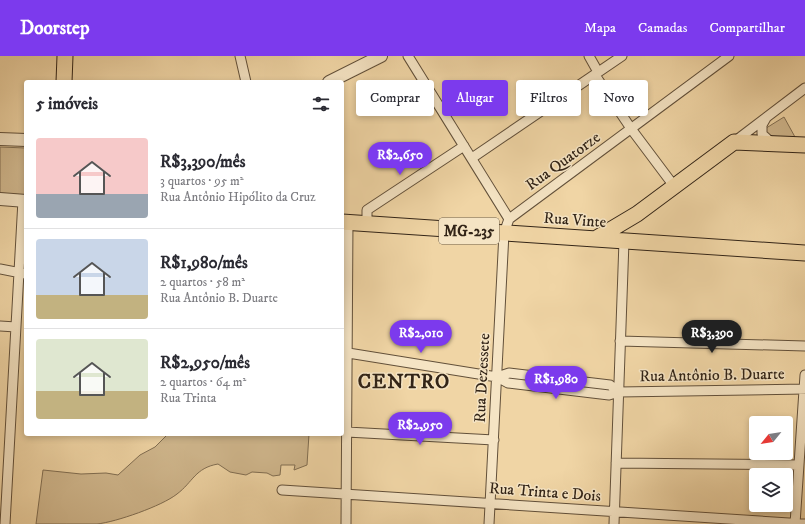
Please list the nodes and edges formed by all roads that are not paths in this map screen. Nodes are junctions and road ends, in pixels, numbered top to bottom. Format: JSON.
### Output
{"nodes":[{"id":1,"x":65,"y":56,"type":"edge"},
{"id":2,"x":240,"y":56,"type":"edge"},
{"id":3,"x":381,"y":56,"type":"edge"},
{"id":4,"x":408,"y":56,"type":"edge"},
{"id":5,"x":589,"y":56,"type":"edge"},
{"id":6,"x":622,"y":56,"type":"edge"},
{"id":7,"x":729,"y":56,"type":"edge"},
{"id":8,"x":597,"y":74,"type":"junction"},
{"id":9,"x":64,"y":80,"type":"edge"},
{"id":10,"x":246,"y":80,"type":"edge"},
{"id":11,"x":333,"y":80,"type":"edge"},
{"id":12,"x":805,"y":88,"type":"edge"},
{"id":13,"x":767,"y":117,"type":"junction"},
{"id":14,"x":632,"y":130,"type":"junction"},
{"id":15,"x":0,"y":139,"type":"edge"},
{"id":16,"x":24,"y":140,"type":"edge"},
{"id":17,"x":734,"y":142,"type":"junction"},
{"id":18,"x":772,"y":143,"type":"junction"},
{"id":19,"x":805,"y":145,"type":"edge"},
{"id":20,"x":464,"y":146,"type":"junction"},
{"id":21,"x":472,"y":158,"type":"junction"},
{"id":22,"x":674,"y":186,"type":"junction"},
{"id":23,"x":0,"y":199,"type":"edge"},
{"id":24,"x":24,"y":200,"type":"edge"},
{"id":25,"x":637,"y":214,"type":"junction"},
{"id":26,"x":510,"y":219,"type":"junction"},
{"id":27,"x":345,"y":222,"type":"edge"},
{"id":28,"x":367,"y":224,"type":"junction"},
{"id":29,"x":504,"y":233,"type":"junction"},
{"id":30,"x":595,"y":239,"type":"junction"},
{"id":31,"x":624,"y":241,"type":"junction"},
{"id":32,"x":805,"y":252,"type":"edge"},
{"id":33,"x":0,"y":269,"type":"edge"},
{"id":34,"x":22,"y":273,"type":"edge"},
{"id":35,"x":0,"y":326,"type":"edge"},
{"id":36,"x":16,"y":327,"type":"junction"},
{"id":37,"x":620,"y":341,"type":"junction"},
{"id":38,"x":805,"y":346,"type":"edge"},
{"id":39,"x":345,"y":353,"type":"edge"},
{"id":40,"x":805,"y":375,"type":"edge"},
{"id":41,"x":497,"y":377,"type":"junction"},
{"id":42,"x":804,"y":389,"type":"edge"},
{"id":43,"x":619,"y":392,"type":"junction"},
{"id":44,"x":347,"y":432,"type":"junction"},
{"id":45,"x":494,"y":440,"type":"junction"},
{"id":46,"x":616,"y":463,"type":"junction"},
{"id":47,"x":799,"y":465,"type":"junction"},
{"id":48,"x":4,"y":466,"type":"edge"},
{"id":49,"x":282,"y":490,"type":"dead end"},
{"id":50,"x":346,"y":494,"type":"junction"},
{"id":51,"x":490,"y":504,"type":"junction"},
{"id":52,"x":614,"y":512,"type":"junction"},
{"id":53,"x":5,"y":524,"type":"edge"},
{"id":54,"x":346,"y":524,"type":"edge"},
{"id":55,"x":489,"y":524,"type":"edge"},
{"id":56,"x":614,"y":524,"type":"edge"},
{"id":57,"x":795,"y":524,"type":"edge"},
{"id":58,"x":805,"y":524,"type":"edge"}],
"edges":[{"from":1,"to":9,"type":"main road"},
{"from":2,"to":10,"type":"street"},
{"from":3,"to":11,"type":"street"},
{"from":4,"to":20,"type":"street"},
{"from":5,"to":8,"type":"street"},
{"from":6,"to":8,"type":"street"},
{"from":7,"to":14,"type":"street","name":"Rua Quatorze"},
{"from":8,"to":14,"type":"street"},
{"from":8,"to":21,"type":"street"},
{"from":12,"to":13,"type":"street"},
{"from":13,"to":17,"type":"street"},
{"from":13,"to":18,"type":"street"},
{"from":14,"to":22,"type":"street"},
{"from":14,"to":26,"type":"street","name":"Rua Quatorze"},
{"from":15,"to":16,"type":"street"},
{"from":17,"to":18,"type":"main road"},
{"from":17,"to":22,"type":"main road"},
{"from":18,"to":19,"type":"main road"},
{"from":20,"to":21,"type":"street"},
{"from":20,"to":28,"type":"street"},
{"from":21,"to":26,"type":"street"},
{"from":22,"to":25,"type":"main road"},
{"from":23,"to":24,"type":"street"},
{"from":24,"to":34,"type":"street"},
{"from":25,"to":30,"type":"main road"},
{"from":25,"to":31,"type":"main road"},
{"from":26,"to":29,"type":"street"},
{"from":27,"to":28,"type":"main road","name":"Rua Vinte","number":"MG-235"},
{"from":27,"to":39,"type":"street"},
{"from":28,"to":29,"type":"main road","name":"Rua Vinte","number":"MG-235"},
{"from":29,"to":30,"type":"main road","name":"Rua Vinte","number":"MG-235"},
{"from":29,"to":41,"type":"street","name":"Rua Dezessete"},
{"from":30,"to":31,"type":"main road","name":"Rua Vinte","number":"MG-235"},
{"from":31,"to":32,"type":"main road","name":"Rua Vinte","number":"MG-235"},
{"from":31,"to":37,"type":"street"},
{"from":33,"to":34,"type":"street"},
{"from":34,"to":36,"type":"street"},
{"from":35,"to":36,"type":"street"},
{"from":36,"to":48,"type":"street"},
{"from":37,"to":38,"type":"street"},
{"from":37,"to":43,"type":"street"},
{"from":39,"to":41,"type":"street","name":"Rua Antônio B. Duarte"},
{"from":39,"to":44,"type":"street"},
{"from":40,"to":42,"type":"street"},
{"from":41,"to":43,"type":"street","name":"Rua Antônio B. Duarte"},
{"from":41,"to":45,"type":"street","name":"Rua Dezessete"},
{"from":42,"to":43,"type":"street","name":"Rua Antônio B. Duarte"},
{"from":42,"to":47,"type":"street"},
{"from":43,"to":46,"type":"street"},
{"from":44,"to":45,"type":"street"},
{"from":44,"to":50,"type":"street"},
{"from":45,"to":51,"type":"street","name":"Rua Dezessete"},
{"from":46,"to":47,"type":"street"},
{"from":46,"to":52,"type":"street"},
{"from":47,"to":57,"type":"street"},
{"from":48,"to":53,"type":"street"},
{"from":49,"to":50,"type":"street","name":"Rua Trinta e Dois"},
{"from":50,"to":51,"type":"street","name":"Rua Trinta e Dois"},
{"from":50,"to":54,"type":"street"},
{"from":51,"to":52,"type":"street","name":"Rua Trinta e Dois"},
{"from":51,"to":55,"type":"street","name":"Rua Dezessete"},
{"from":52,"to":56,"type":"street"},
{"from":52,"to":57,"type":"street","name":"Rua Trinta e Dois"},
{"from":57,"to":58,"type":"street","name":"Rua Trinta e Dois"}]}
